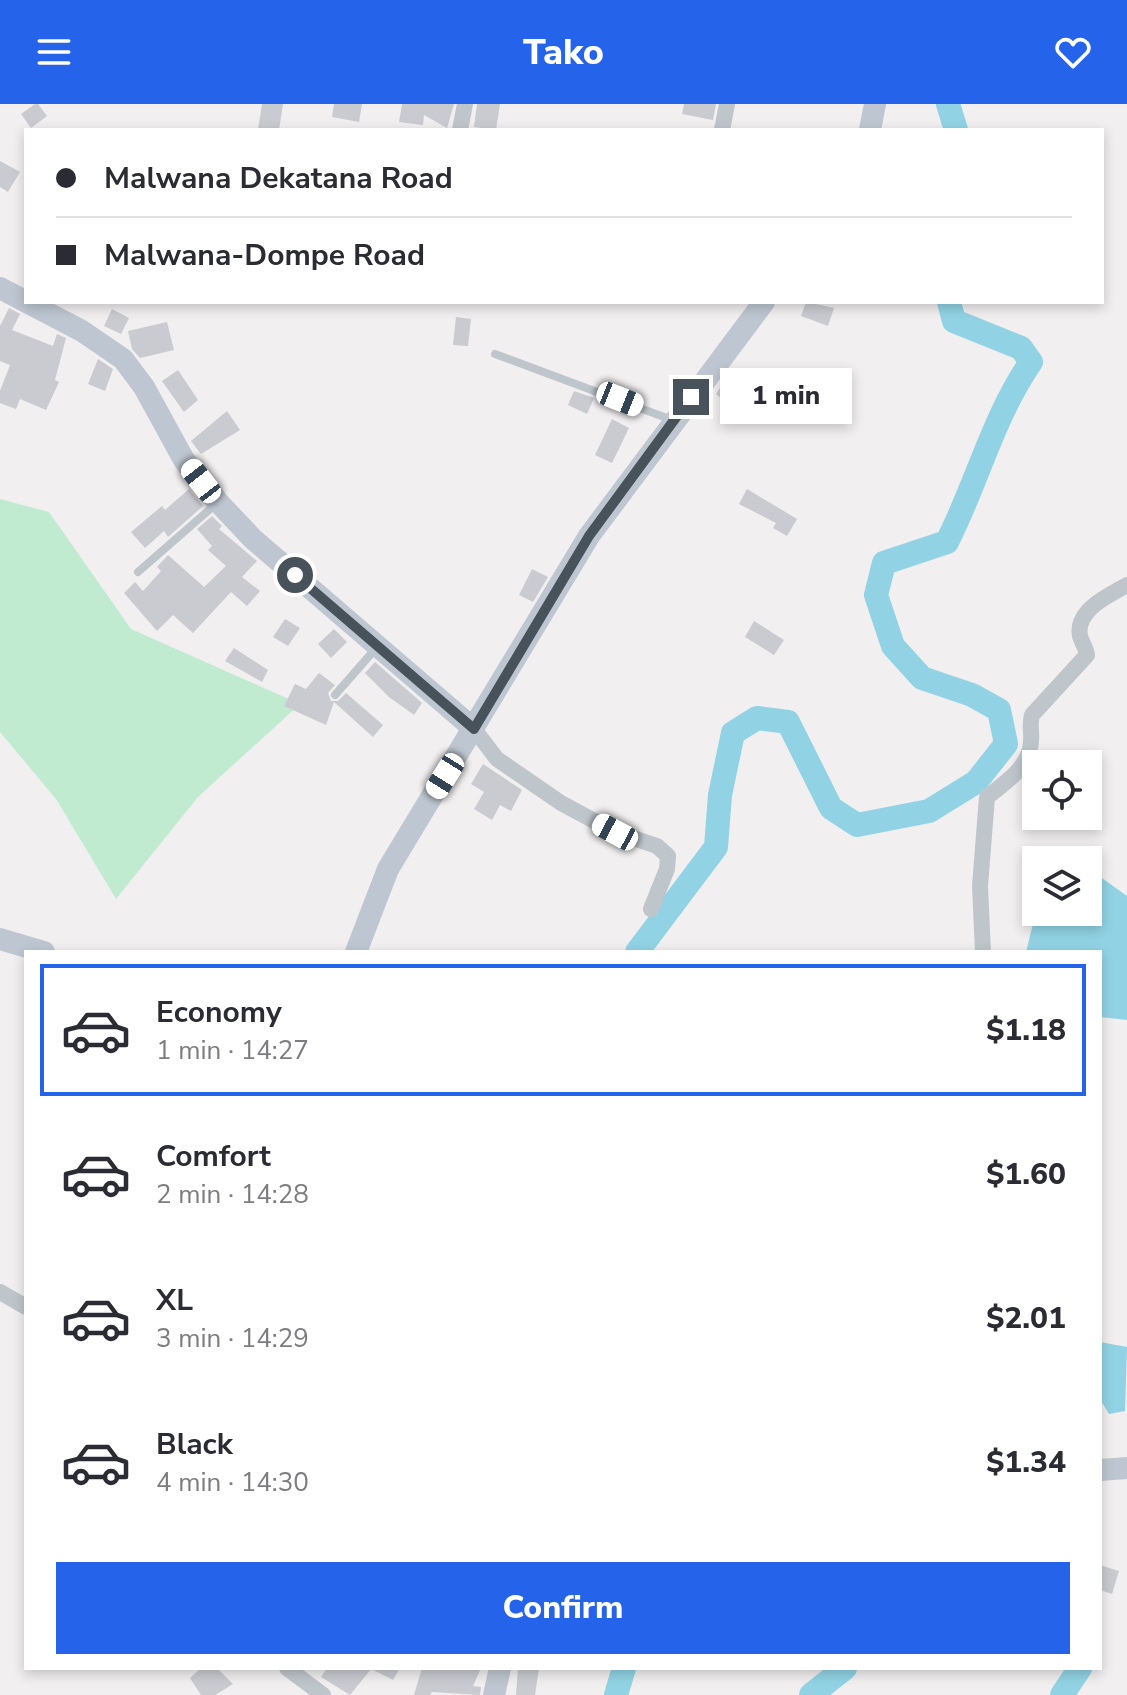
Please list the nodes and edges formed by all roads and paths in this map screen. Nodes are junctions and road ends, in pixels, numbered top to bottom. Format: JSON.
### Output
{"nodes":[{"id":1,"x":465,"y":104,"type":"edge"},
{"id":2,"x":727,"y":104,"type":"edge"},
{"id":3,"x":875,"y":104,"type":"edge"},
{"id":4,"x":460,"y":128,"type":"edge"},
{"id":5,"x":722,"y":128,"type":"edge"},
{"id":6,"x":870,"y":128,"type":"edge"},
{"id":7,"x":0,"y":288,"type":"edge"},
{"id":8,"x":24,"y":301,"type":"edge"},
{"id":9,"x":31,"y":304,"type":"edge"},
{"id":10,"x":762,"y":304,"type":"edge"},
{"id":11,"x":495,"y":354,"type":"dead end"},
{"id":12,"x":673,"y":421,"type":"junction"},
{"id":13,"x":218,"y":502,"type":"junction"},
{"id":14,"x":138,"y":572,"type":"dead end"},
{"id":15,"x":1127,"y":585,"type":"edge"},
{"id":16,"x":378,"y":646,"type":"junction"},
{"id":17,"x":335,"y":695,"type":"dead end"},
{"id":18,"x":474,"y":729,"type":"junction"},
{"id":19,"x":651,"y":909,"type":"dead end"},
{"id":20,"x":0,"y":939,"type":"edge"},
{"id":21,"x":37,"y":950,"type":"edge"},
{"id":22,"x":357,"y":950,"type":"edge"},
{"id":23,"x":983,"y":950,"type":"edge"},
{"id":24,"x":0,"y":1292,"type":"edge"},
{"id":25,"x":24,"y":1306,"type":"edge"},
{"id":26,"x":1127,"y":1468,"type":"edge"},
{"id":27,"x":1102,"y":1470,"type":"edge"},
{"id":28,"x":290,"y":1670,"type":"edge"},
{"id":29,"x":500,"y":1670,"type":"edge"},
{"id":30,"x":323,"y":1695,"type":"edge"},
{"id":31,"x":494,"y":1695,"type":"edge"}],
"edges":[{"from":1,"to":4,"type":"street"},
{"from":2,"to":5,"type":"street"},
{"from":3,"to":6,"type":"street"},
{"from":7,"to":8,"type":"street"},
{"from":9,"to":13,"type":"street"},
{"from":10,"to":12,"type":"street"},
{"from":11,"to":12,"type":"lane"},
{"from":12,"to":18,"type":"street"},
{"from":13,"to":14,"type":"lane"},
{"from":13,"to":16,"type":"street"},
{"from":15,"to":23,"type":"street"},
{"from":16,"to":17,"type":"lane"},
{"from":16,"to":18,"type":"street"},
{"from":18,"to":19,"type":"street"},
{"from":18,"to":22,"type":"street"},
{"from":20,"to":21,"type":"street"},
{"from":24,"to":25,"type":"street"},
{"from":26,"to":27,"type":"street"},
{"from":28,"to":30,"type":"street"},
{"from":29,"to":31,"type":"street"}]}
